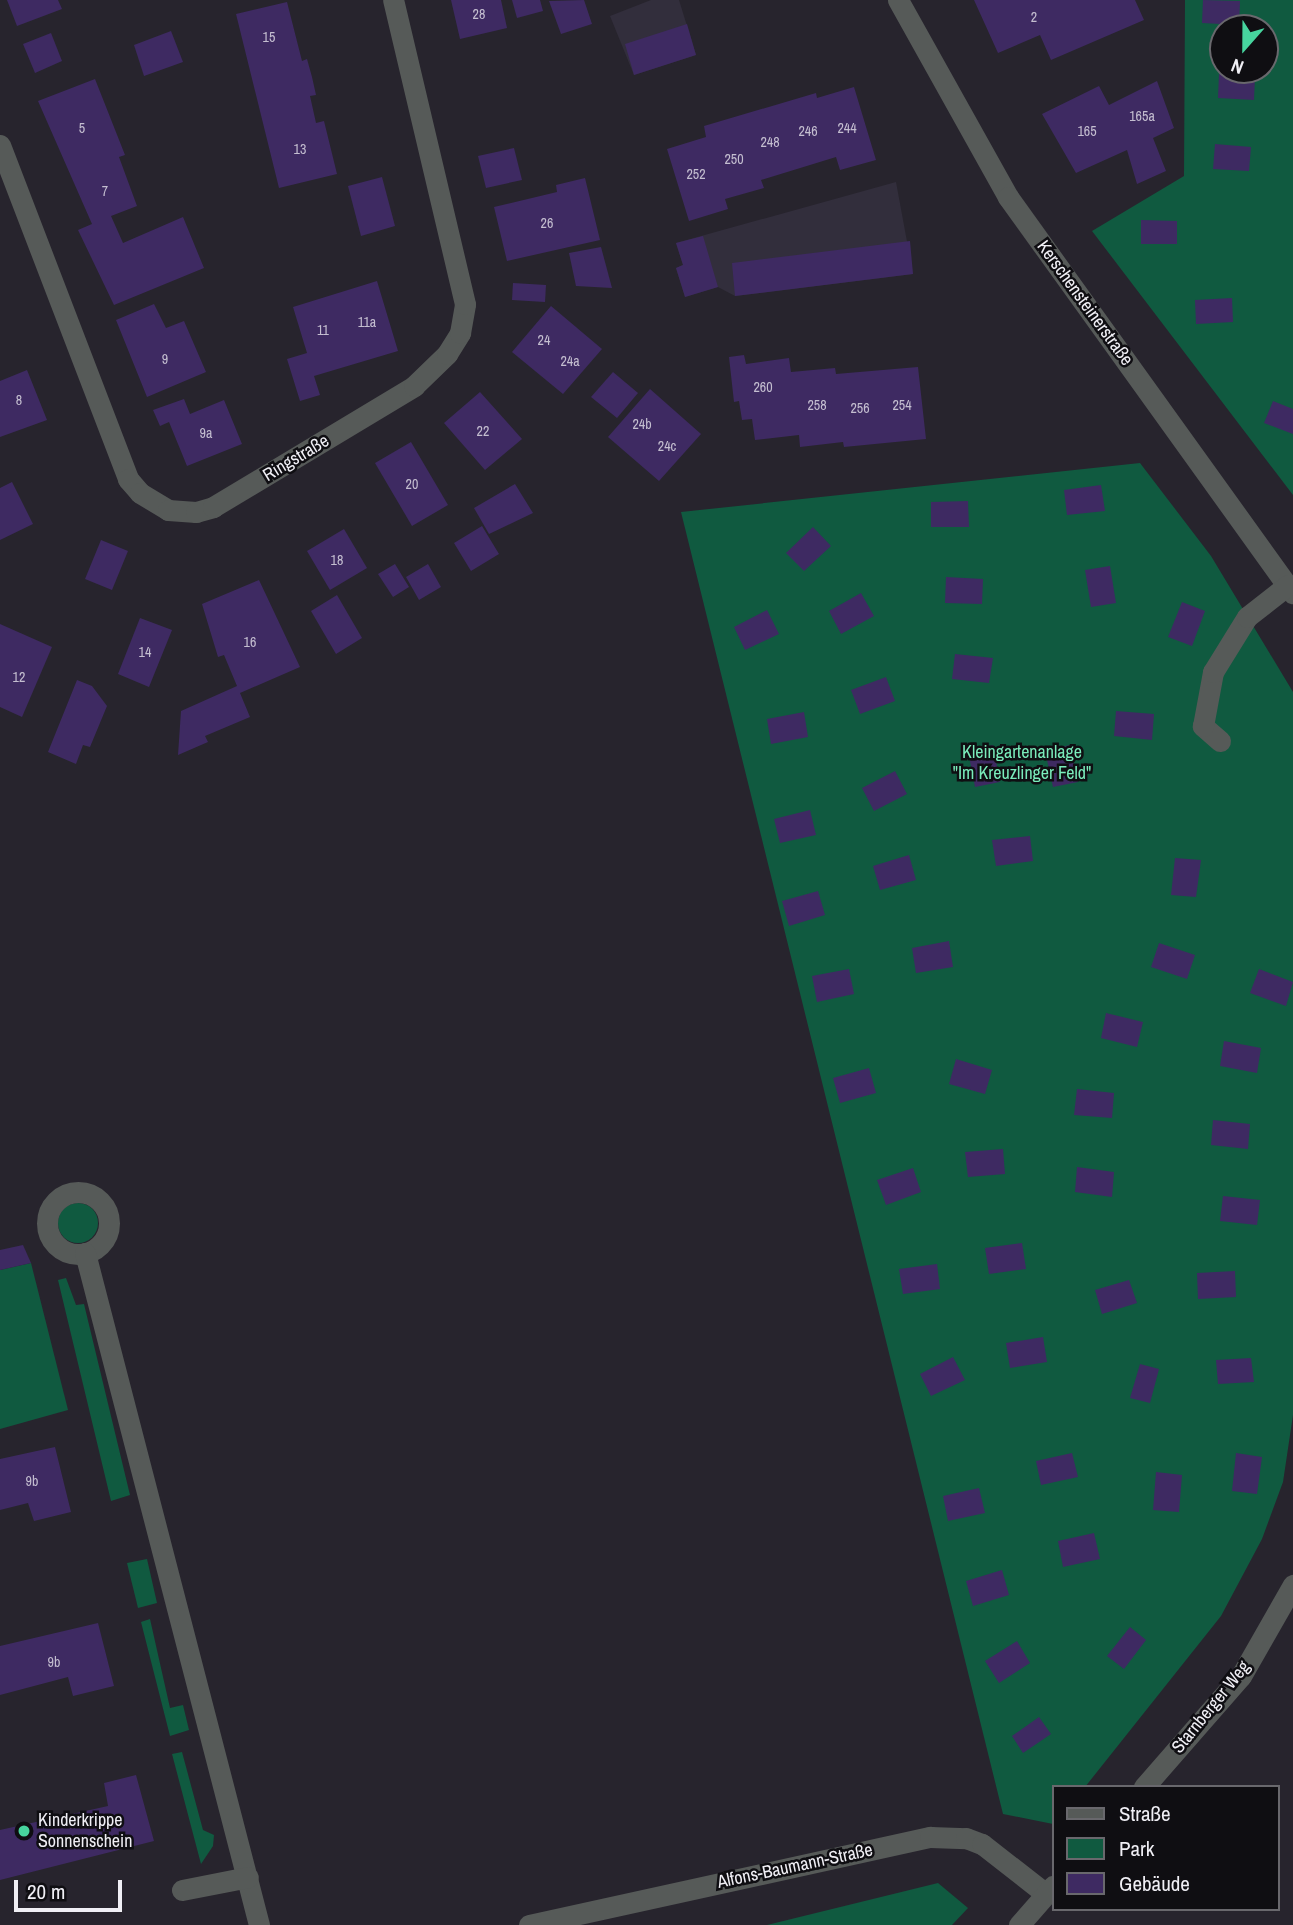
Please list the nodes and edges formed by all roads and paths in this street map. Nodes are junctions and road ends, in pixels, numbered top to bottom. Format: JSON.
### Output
{"nodes":[{"id":1,"x":393,"y":0,"type":"edge"},
{"id":2,"x":898,"y":0,"type":"edge"},
{"id":3,"x":0,"y":145,"type":"edge"},
{"id":4,"x":1290,"y":589,"type":"edge"},
{"id":5,"x":1220,"y":741,"type":"dead end"},
{"id":6,"x":85,"y":1253,"type":"dead end"},
{"id":7,"x":1293,"y":1585,"type":"edge"},
{"id":8,"x":1146,"y":1785,"type":"edge"},
{"id":9,"x":248,"y":1877,"type":"junction"},
{"id":10,"x":182,"y":1890,"type":"dead end"},
{"id":11,"x":1050,"y":1890,"type":"edge"},
{"id":12,"x":259,"y":1925,"type":"edge"},
{"id":13,"x":529,"y":1925,"type":"edge"},
{"id":14,"x":1019,"y":1925,"type":"edge"}],
"edges":[{"from":1,"to":3,"type":"street","name":"Ringstraße"},
{"from":2,"to":4,"type":"street","name":"Kerschensteinerstraße"},
{"from":4,"to":5,"type":"street"},
{"from":6,"to":9,"type":"street"},
{"from":7,"to":8,"type":"street","name":"Starnberger Weg"},
{"from":9,"to":10,"type":"street"},
{"from":9,"to":12,"type":"street"},
{"from":11,"to":13,"type":"street","name":"Alfons-Baumann-Straße"},
{"from":11,"to":14,"type":"street"}]}
